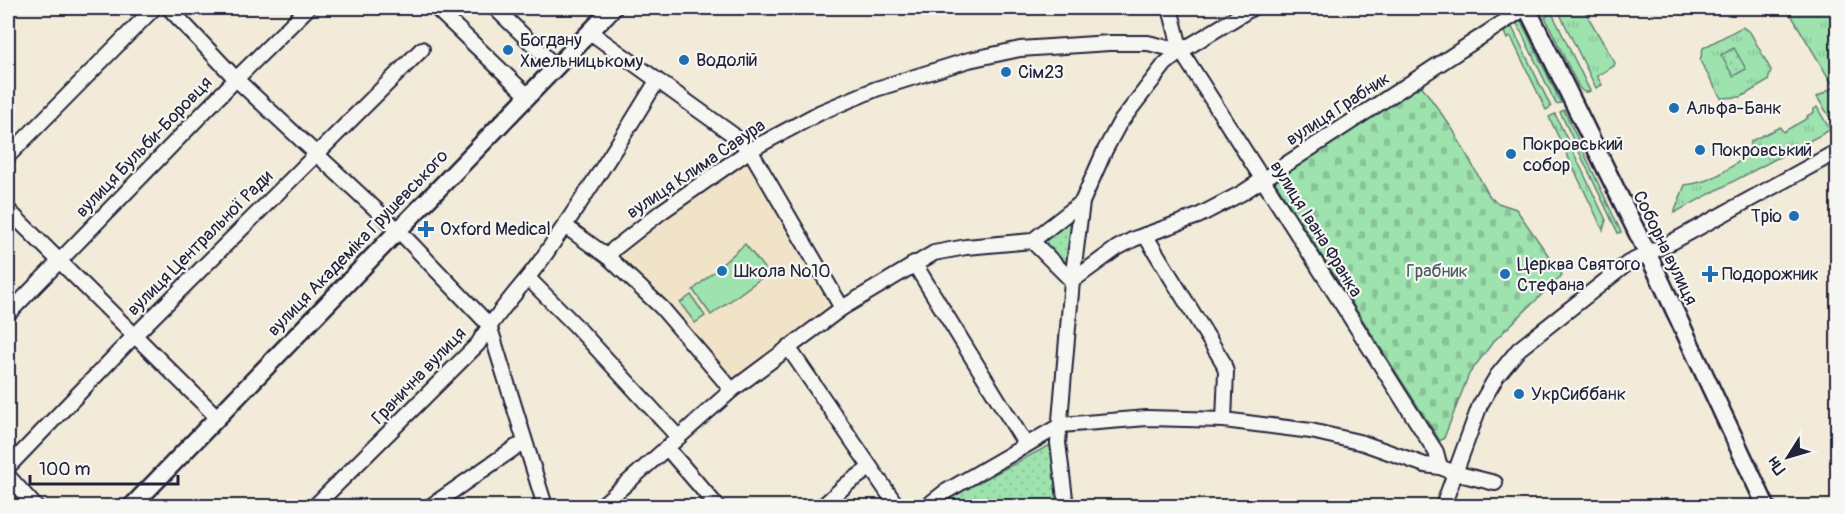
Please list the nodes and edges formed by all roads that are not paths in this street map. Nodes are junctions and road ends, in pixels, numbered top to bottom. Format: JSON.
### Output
{"nodes":[{"id":1,"x":154,"y":8,"type":"edge"},
{"id":2,"x":169,"y":8,"type":"edge"},
{"id":3,"x":308,"y":8,"type":"edge"},
{"id":4,"x":436,"y":8,"type":"edge"},
{"id":5,"x":495,"y":8,"type":"edge"},
{"id":6,"x":613,"y":8,"type":"edge"},
{"id":7,"x":1170,"y":8,"type":"edge"},
{"id":8,"x":1252,"y":8,"type":"edge"},
{"id":9,"x":1526,"y":8,"type":"edge"},
{"id":10,"x":590,"y":32,"type":"junction"},
{"id":11,"x":422,"y":49,"type":"dead end"},
{"id":12,"x":1181,"y":51,"type":"junction"},
{"id":13,"x":556,"y":67,"type":"junction"},
{"id":14,"x":236,"y":79,"type":"junction"},
{"id":15,"x":657,"y":81,"type":"junction"},
{"id":16,"x":527,"y":95,"type":"junction"},
{"id":17,"x":750,"y":150,"type":"junction"},
{"id":18,"x":1838,"y":151,"type":"edge"},
{"id":19,"x":316,"y":153,"type":"junction"},
{"id":20,"x":8,"y":156,"type":"edge"},
{"id":21,"x":1263,"y":180,"type":"junction"},
{"id":22,"x":1082,"y":202,"type":"junction"},
{"id":23,"x":8,"y":210,"type":"edge"},
{"id":24,"x":565,"y":226,"type":"junction"},
{"id":25,"x":398,"y":231,"type":"junction"},
{"id":26,"x":1145,"y":234,"type":"junction"},
{"id":27,"x":1032,"y":241,"type":"junction"},
{"id":28,"x":1647,"y":254,"type":"junction"},
{"id":29,"x":608,"y":257,"type":"junction"},
{"id":30,"x":57,"y":261,"type":"junction"},
{"id":31,"x":914,"y":263,"type":"junction"},
{"id":32,"x":528,"y":278,"type":"junction"},
{"id":33,"x":1072,"y":281,"type":"junction"},
{"id":34,"x":842,"y":308,"type":"junction"},
{"id":35,"x":8,"y":314,"type":"edge"},
{"id":36,"x":489,"y":325,"type":"junction"},
{"id":37,"x":135,"y":335,"type":"junction"},
{"id":38,"x":788,"y":347,"type":"junction"},
{"id":39,"x":732,"y":390,"type":"junction"},
{"id":40,"x":218,"y":418,"type":"junction"},
{"id":41,"x":1224,"y":420,"type":"junction"},
{"id":42,"x":1061,"y":425,"type":"junction"},
{"id":43,"x":678,"y":437,"type":"junction"},
{"id":44,"x":525,"y":444,"type":"junction"},
{"id":45,"x":1026,"y":445,"type":"junction"},
{"id":46,"x":666,"y":448,"type":"junction"},
{"id":47,"x":8,"y":467,"type":"edge"},
{"id":48,"x":1440,"y":467,"type":"junction"},
{"id":49,"x":870,"y":468,"type":"junction"},
{"id":50,"x":1455,"y":473,"type":"junction"},
{"id":51,"x":8,"y":476,"type":"edge"},
{"id":52,"x":1495,"y":483,"type":"dead end"},
{"id":53,"x":35,"y":507,"type":"edge"},
{"id":54,"x":132,"y":507,"type":"edge"},
{"id":55,"x":315,"y":507,"type":"edge"},
{"id":56,"x":431,"y":507,"type":"edge"},
{"id":57,"x":545,"y":507,"type":"edge"},
{"id":58,"x":601,"y":507,"type":"edge"},
{"id":59,"x":717,"y":507,"type":"edge"},
{"id":60,"x":823,"y":507,"type":"edge"},
{"id":61,"x":897,"y":507,"type":"edge"},
{"id":62,"x":927,"y":507,"type":"edge"},
{"id":63,"x":1066,"y":507,"type":"edge"},
{"id":64,"x":1443,"y":507,"type":"edge"},
{"id":65,"x":1766,"y":507,"type":"edge"}],
"edges":[{"from":1,"to":20,"type":"street"},
{"from":2,"to":14,"type":"street"},
{"from":3,"to":14,"type":"street","name":"вулиця Бульби-Боровця"},
{"from":4,"to":16,"type":"street"},
{"from":5,"to":13,"type":"street"},
{"from":6,"to":10,"type":"main road","name":"вулиця Академіка Грушевського"},
{"from":7,"to":12,"type":"street","name":"вулиця Івана Франка"},
{"from":8,"to":12,"type":"street"},
{"from":9,"to":21,"type":"street","name":"вулиця Грабник"},
{"from":9,"to":28,"type":"main road","name":"Соборна вулиця"},
{"from":10,"to":13,"type":"main road","name":"вулиця Академіка Грушевського"},
{"from":10,"to":15,"type":"street"},
{"from":11,"to":19,"type":"street","name":"вулиця Центральної Ради"},
{"from":12,"to":17,"type":"street","name":"вулиця Клима Савура"},
{"from":12,"to":21,"type":"street","name":"вулиця Івана Франка"},
{"from":12,"to":22,"type":"street"},
{"from":13,"to":16,"type":"main road","name":"вулиця Академіка Грушевського"},
{"from":14,"to":19,"type":"street"},
{"from":14,"to":30,"type":"street","name":"вулиця Бульби-Боровця"},
{"from":15,"to":17,"type":"street"},
{"from":15,"to":24,"type":"street","name":"Гранична вулиця"},
{"from":16,"to":25,"type":"main road","name":"вулиця Академіка Грушевського"},
{"from":17,"to":29,"type":"street","name":"вулиця Клима Савура"},
{"from":17,"to":34,"type":"street"},
{"from":18,"to":28,"type":"street"},
{"from":19,"to":25,"type":"street"},
{"from":19,"to":37,"type":"street","name":"вулиця Центральної Ради"},
{"from":21,"to":26,"type":"street","name":"вулиця Грабник"},
{"from":21,"to":48,"type":"street","name":"вулиця Івана Франка"},
{"from":22,"to":27,"type":"street"},
{"from":22,"to":33,"type":"street"},
{"from":23,"to":30,"type":"street"},
{"from":24,"to":29,"type":"street"},
{"from":24,"to":32,"type":"street","name":"Гранична вулиця"},
{"from":25,"to":36,"type":"street"},
{"from":25,"to":40,"type":"main road","name":"вулиця Академіка Грушевського"},
{"from":26,"to":33,"type":"street","name":"вулиця Грабник"},
{"from":26,"to":41,"type":"street"},
{"from":27,"to":31,"type":"street"},
{"from":27,"to":33,"type":"street"},
{"from":28,"to":50,"type":"street"},
{"from":28,"to":65,"type":"main road","name":"Соборна вулиця"},
{"from":29,"to":39,"type":"street"},
{"from":30,"to":35,"type":"street","name":"вулиця Бульби-Боровця"},
{"from":30,"to":37,"type":"street"},
{"from":31,"to":34,"type":"street"},
{"from":31,"to":45,"type":"street"},
{"from":32,"to":36,"type":"street","name":"Гранична вулиця"},
{"from":32,"to":43,"type":"street"},
{"from":33,"to":42,"type":"street"},
{"from":34,"to":38,"type":"street"},
{"from":36,"to":44,"type":"street"},
{"from":36,"to":55,"type":"street","name":"Гранична вулиця"},
{"from":37,"to":40,"type":"street"},
{"from":37,"to":47,"type":"street","name":"вулиця Центральної Ради"},
{"from":38,"to":39,"type":"street"},
{"from":38,"to":49,"type":"street"},
{"from":39,"to":43,"type":"street"},
{"from":40,"to":54,"type":"main road","name":"вулиця Академіка Грушевського"},
{"from":41,"to":42,"type":"street"},
{"from":41,"to":48,"type":"street"},
{"from":42,"to":45,"type":"street"},
{"from":42,"to":63,"type":"street"},
{"from":43,"to":46,"type":"street"},
{"from":44,"to":56,"type":"street"},
{"from":44,"to":57,"type":"street"},
{"from":45,"to":62,"type":"street"},
{"from":46,"to":58,"type":"street"},
{"from":46,"to":59,"type":"street"},
{"from":48,"to":50,"type":"street"},
{"from":49,"to":60,"type":"street"},
{"from":49,"to":61,"type":"street"},
{"from":50,"to":52,"type":"street"},
{"from":50,"to":64,"type":"street"},
{"from":51,"to":53,"type":"street"}]}
